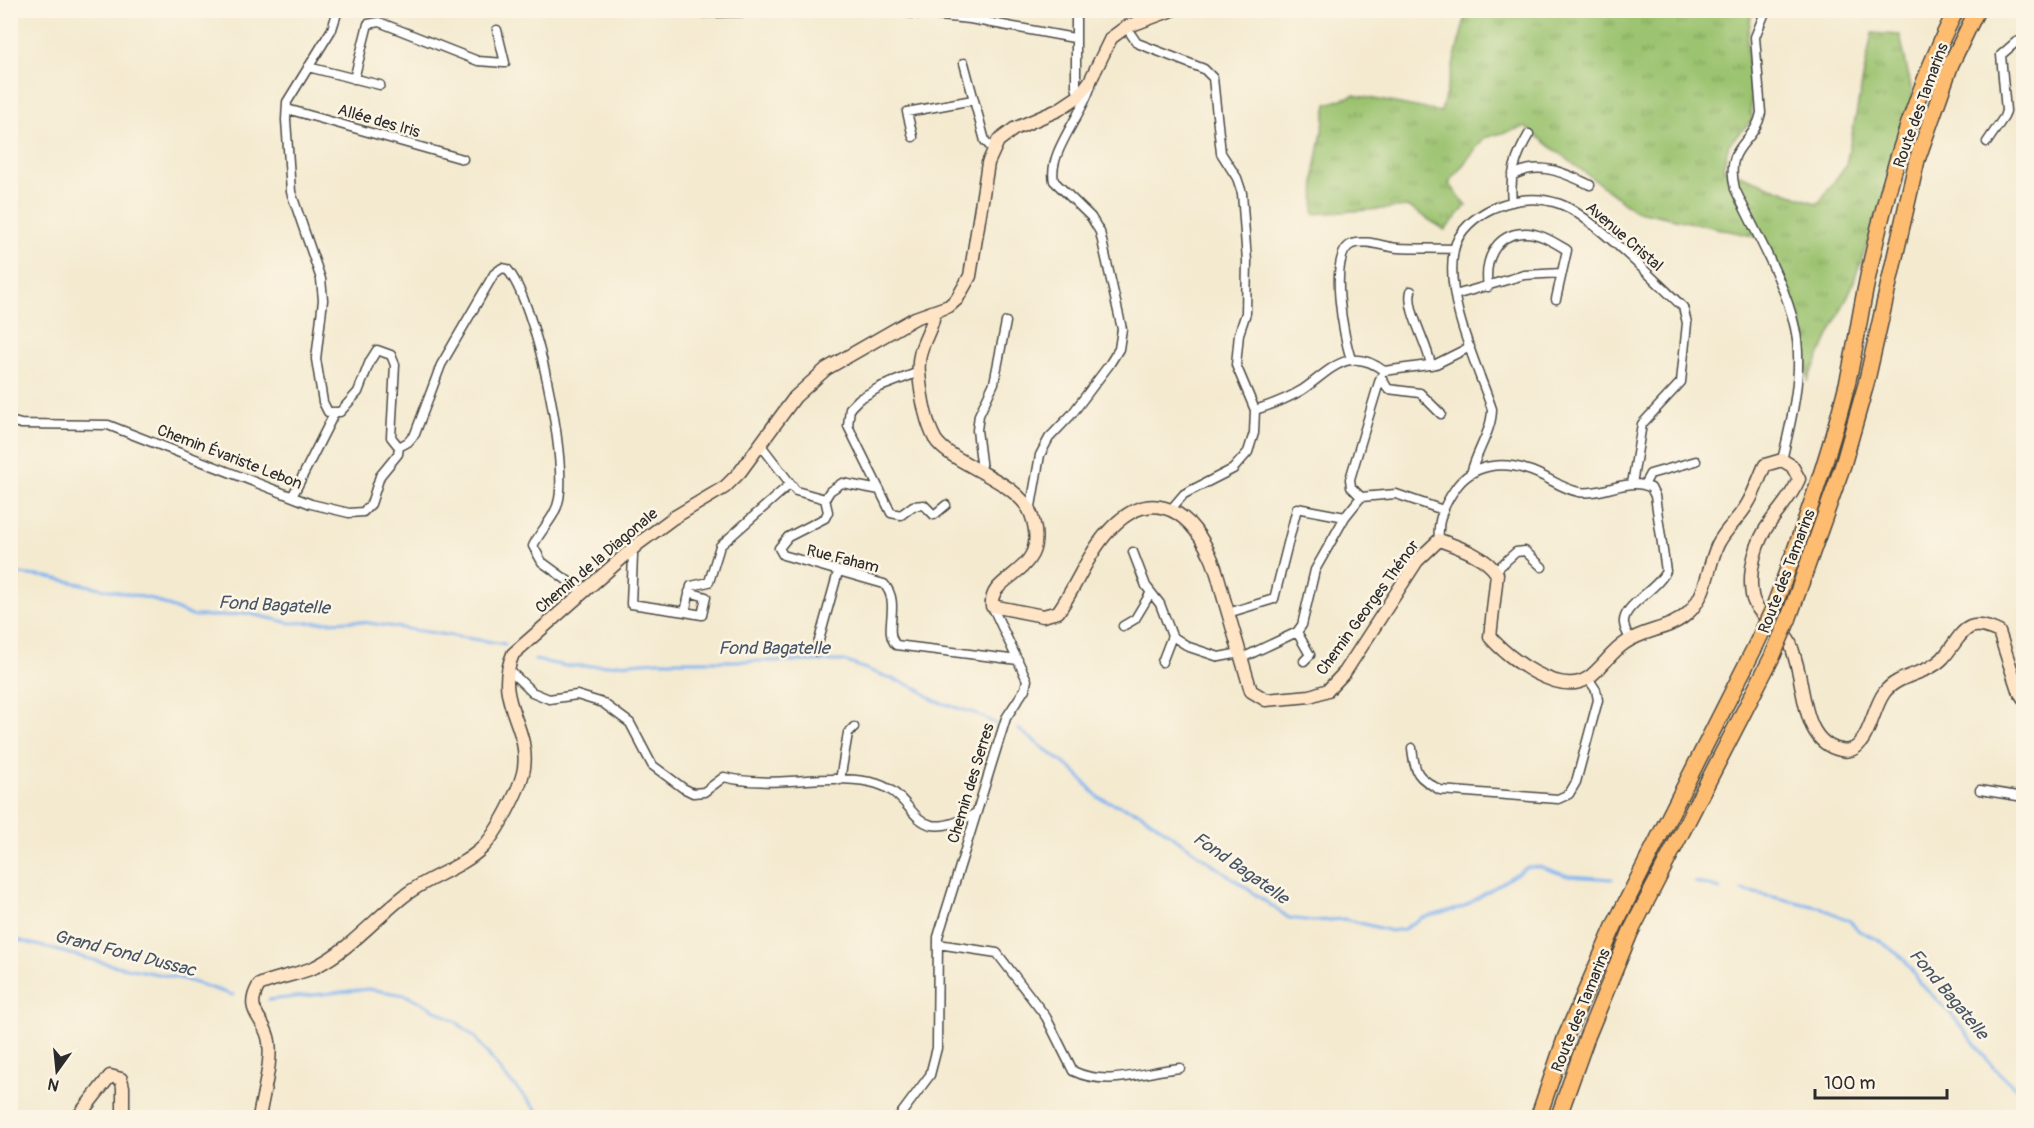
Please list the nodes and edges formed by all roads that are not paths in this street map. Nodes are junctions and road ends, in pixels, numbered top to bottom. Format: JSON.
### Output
{"nodes":[{"id":1,"x":338,"y":10,"type":"edge"},
{"id":2,"x":837,"y":10,"type":"edge"},
{"id":3,"x":881,"y":10,"type":"edge"},
{"id":4,"x":1076,"y":10,"type":"edge"},
{"id":5,"x":1172,"y":10,"type":"edge"},
{"id":6,"x":1766,"y":10,"type":"edge"},
{"id":7,"x":1956,"y":10,"type":"edge"},
{"id":8,"x":1977,"y":10,"type":"edge"},
{"id":9,"x":702,"y":13,"type":"dead end"},
{"id":10,"x":1126,"y":27,"type":"junction"},
{"id":11,"x":497,"y":30,"type":"dead end"},
{"id":12,"x":1074,"y":38,"type":"junction"},
{"id":13,"x":2024,"y":40,"type":"edge"},
{"id":14,"x":964,"y":63,"type":"dead end"},
{"id":15,"x":308,"y":67,"type":"junction"},
{"id":16,"x":1095,"y":72,"type":"junction"},
{"id":17,"x":354,"y":78,"type":"junction"},
{"id":18,"x":380,"y":85,"type":"dead end"},
{"id":19,"x":1079,"y":96,"type":"junction"},
{"id":20,"x":973,"y":100,"type":"junction"},
{"id":21,"x":287,"y":109,"type":"junction"},
{"id":22,"x":1529,"y":134,"type":"dead end"},
{"id":23,"x":913,"y":137,"type":"dead end"},
{"id":24,"x":1987,"y":142,"type":"dead end"},
{"id":25,"x":993,"y":149,"type":"junction"},
{"id":26,"x":463,"y":159,"type":"dead end"},
{"id":27,"x":1512,"y":176,"type":"junction"},
{"id":28,"x":1590,"y":185,"type":"dead end"},
{"id":29,"x":1512,"y":202,"type":"junction"},
{"id":30,"x":1454,"y":249,"type":"junction"},
{"id":31,"x":1562,"y":273,"type":"junction"},
{"id":32,"x":1488,"y":287,"type":"junction"},
{"id":33,"x":1412,"y":291,"type":"dead end"},
{"id":34,"x":1455,"y":295,"type":"junction"},
{"id":35,"x":1556,"y":299,"type":"dead end"},
{"id":36,"x":934,"y":312,"type":"junction"},
{"id":37,"x":1006,"y":322,"type":"dead end"},
{"id":38,"x":1470,"y":347,"type":"junction"},
{"id":39,"x":1351,"y":359,"type":"junction"},
{"id":40,"x":1431,"y":364,"type":"junction"},
{"id":41,"x":919,"y":372,"type":"junction"},
{"id":42,"x":1382,"y":375,"type":"junction"},
{"id":43,"x":1255,"y":410,"type":"junction"},
{"id":44,"x":335,"y":412,"type":"junction"},
{"id":45,"x":1441,"y":414,"type":"dead end"},
{"id":46,"x":10,"y":421,"type":"edge"},
{"id":47,"x":760,"y":444,"type":"junction"},
{"id":48,"x":399,"y":447,"type":"junction"},
{"id":49,"x":1782,"y":459,"type":"junction"},
{"id":50,"x":1696,"y":461,"type":"dead end"},
{"id":51,"x":982,"y":470,"type":"junction"},
{"id":52,"x":1472,"y":470,"type":"junction"},
{"id":53,"x":790,"y":483,"type":"junction"},
{"id":54,"x":1632,"y":484,"type":"junction"},
{"id":55,"x":1644,"y":484,"type":"junction"},
{"id":56,"x":880,"y":490,"type":"junction"},
{"id":57,"x":293,"y":495,"type":"junction"},
{"id":58,"x":1361,"y":497,"type":"junction"},
{"id":59,"x":825,"y":499,"type":"junction"},
{"id":60,"x":946,"y":505,"type":"dead end"},
{"id":61,"x":1172,"y":508,"type":"junction"},
{"id":62,"x":1443,"y":510,"type":"junction"},
{"id":63,"x":1030,"y":512,"type":"junction"},
{"id":64,"x":1345,"y":517,"type":"junction"},
{"id":65,"x":1439,"y":540,"type":"junction"},
{"id":66,"x":630,"y":551,"type":"junction"},
{"id":67,"x":1133,"y":552,"type":"dead end"},
{"id":68,"x":1542,"y":567,"type":"dead end"},
{"id":69,"x":1495,"y":570,"type":"junction"},
{"id":70,"x":838,"y":572,"type":"junction"},
{"id":71,"x":583,"y":592,"type":"junction"},
{"id":72,"x":689,"y":592,"type":"junction"},
{"id":73,"x":1150,"y":594,"type":"junction"},
{"id":74,"x":992,"y":606,"type":"junction"},
{"id":75,"x":1768,"y":611,"type":"junction"},
{"id":76,"x":685,"y":612,"type":"junction"},
{"id":77,"x":1228,"y":613,"type":"junction"},
{"id":78,"x":1123,"y":626,"type":"dead end"},
{"id":79,"x":1297,"y":632,"type":"junction"},
{"id":80,"x":1172,"y":636,"type":"junction"},
{"id":81,"x":1630,"y":639,"type":"junction"},
{"id":82,"x":816,"y":651,"type":"dead end"},
{"id":83,"x":1241,"y":655,"type":"junction"},
{"id":84,"x":1018,"y":660,"type":"junction"},
{"id":85,"x":1304,"y":661,"type":"dead end"},
{"id":86,"x":1162,"y":662,"type":"dead end"},
{"id":87,"x":507,"y":668,"type":"junction"},
{"id":88,"x":1588,"y":678,"type":"junction"},
{"id":89,"x":2024,"y":699,"type":"edge"},
{"id":90,"x":854,"y":727,"type":"dead end"},
{"id":91,"x":1412,"y":748,"type":"dead end"},
{"id":92,"x":840,"y":780,"type":"junction"},
{"id":93,"x":1980,"y":790,"type":"dead end"},
{"id":94,"x":2024,"y":797,"type":"edge"},
{"id":95,"x":976,"y":813,"type":"junction"},
{"id":96,"x":938,"y":944,"type":"junction"},
{"id":97,"x":1180,"y":1068,"type":"dead end"},
{"id":98,"x":77,"y":1118,"type":"edge"},
{"id":99,"x":123,"y":1118,"type":"edge"},
{"id":100,"x":259,"y":1118,"type":"edge"},
{"id":101,"x":898,"y":1118,"type":"edge"},
{"id":102,"x":1538,"y":1118,"type":"edge"},
{"id":103,"x":1558,"y":1118,"type":"edge"}],
"edges":[{"from":1,"to":15,"type":"street"},
{"from":2,"to":9,"type":"street"},
{"from":3,"to":12,"type":"street"},
{"from":4,"to":12,"type":"street"},
{"from":5,"to":10,"type":"street"},
{"from":6,"to":49,"type":"street"},
{"from":7,"to":75,"type":"highway","name":"Route des Tamarins"},
{"from":8,"to":103,"type":"highway","name":"Route des Tamarins","bridge":true},
{"from":10,"to":16,"type":"street"},
{"from":10,"to":43,"type":"street"},
{"from":11,"to":17,"type":"street"},
{"from":12,"to":19,"type":"street"},
{"from":13,"to":24,"type":"street"},
{"from":14,"to":20,"type":"street"},
{"from":15,"to":17,"type":"street"},
{"from":15,"to":21,"type":"street"},
{"from":16,"to":19,"type":"street"},
{"from":16,"to":63,"type":"street"},
{"from":17,"to":18,"type":"street"},
{"from":19,"to":25,"type":"street"},
{"from":20,"to":23,"type":"street"},
{"from":20,"to":25,"type":"street"},
{"from":21,"to":26,"type":"street","name":"Allée des Iris"},
{"from":21,"to":44,"type":"street"},
{"from":22,"to":27,"type":"street"},
{"from":25,"to":36,"type":"street","name":"Chemin de la Diagonale"},
{"from":27,"to":28,"type":"street"},
{"from":27,"to":29,"type":"street"},
{"from":29,"to":30,"type":"street","name":"Avenue Cristal"},
{"from":29,"to":54,"type":"street","name":"Avenue Cristal"},
{"from":30,"to":34,"type":"street"},
{"from":30,"to":39,"type":"street"},
{"from":31,"to":32,"type":"street"},
{"from":31,"to":32,"type":"street"},
{"from":31,"to":35,"type":"street"},
{"from":32,"to":34,"type":"street"},
{"from":33,"to":40,"type":"street"},
{"from":34,"to":38,"type":"street"},
{"from":36,"to":41,"type":"street"},
{"from":36,"to":47,"type":"street","name":"Chemin de la Diagonale"},
{"from":37,"to":51,"type":"street"},
{"from":38,"to":40,"type":"street"},
{"from":38,"to":52,"type":"street"},
{"from":39,"to":42,"type":"street"},
{"from":39,"to":43,"type":"street"},
{"from":40,"to":42,"type":"street"},
{"from":41,"to":51,"type":"street"},
{"from":41,"to":56,"type":"street"},
{"from":42,"to":45,"type":"street"},
{"from":42,"to":58,"type":"street"},
{"from":43,"to":61,"type":"street"},
{"from":44,"to":48,"type":"street"},
{"from":44,"to":57,"type":"street"},
{"from":46,"to":57,"type":"street","name":"Chemin Évariste Lebon"},
{"from":47,"to":53,"type":"street"},
{"from":47,"to":66,"type":"street","name":"Chemin de la Diagonale"},
{"from":48,"to":57,"type":"street","name":"Chemin Évariste Lebon"},
{"from":48,"to":71,"type":"street"},
{"from":49,"to":75,"type":"street"},
{"from":49,"to":81,"type":"street"},
{"from":50,"to":55,"type":"street"},
{"from":51,"to":63,"type":"street"},
{"from":52,"to":54,"type":"street"},
{"from":52,"to":62,"type":"street"},
{"from":53,"to":59,"type":"street"},
{"from":53,"to":72,"type":"street"},
{"from":54,"to":55,"type":"street"},
{"from":55,"to":81,"type":"street"},
{"from":56,"to":59,"type":"street"},
{"from":56,"to":60,"type":"street"},
{"from":58,"to":62,"type":"street"},
{"from":58,"to":64,"type":"street"},
{"from":59,"to":70,"type":"street","name":"Rue Faham"},
{"from":61,"to":74,"type":"street"},
{"from":61,"to":77,"type":"street","name":"Chemin Georges Thénor"},
{"from":62,"to":65,"type":"street"},
{"from":63,"to":74,"type":"street"},
{"from":64,"to":77,"type":"street"},
{"from":64,"to":79,"type":"street"},
{"from":65,"to":69,"type":"street","name":"Chemin Georges Thénor"},
{"from":65,"to":83,"type":"street","name":"Chemin Georges Thénor"},
{"from":66,"to":71,"type":"street","name":"Chemin de la Diagonale"},
{"from":66,"to":76,"type":"street"},
{"from":67,"to":73,"type":"street"},
{"from":68,"to":69,"type":"street"},
{"from":69,"to":88,"type":"street"},
{"from":70,"to":82,"type":"street"},
{"from":70,"to":84,"type":"street","name":"Rue Faham"},
{"from":71,"to":87,"type":"street","name":"Chemin de la Diagonale"},
{"from":72,"to":76,"type":"street"},
{"from":72,"to":76,"type":"street"},
{"from":73,"to":78,"type":"street"},
{"from":73,"to":80,"type":"street"},
{"from":74,"to":84,"type":"street","name":"Chemin des Serres"},
{"from":75,"to":89,"type":"street"},
{"from":75,"to":102,"type":"highway","name":"Route des Tamarins","bridge":true},
{"from":77,"to":83,"type":"street","name":"Chemin Georges Thénor"},
{"from":79,"to":83,"type":"street"},
{"from":79,"to":85,"type":"street"},
{"from":80,"to":83,"type":"street"},
{"from":80,"to":86,"type":"street"},
{"from":81,"to":88,"type":"street"},
{"from":84,"to":95,"type":"street","name":"Chemin des Serres"},
{"from":87,"to":92,"type":"street"},
{"from":87,"to":100,"type":"street"},
{"from":88,"to":91,"type":"street"},
{"from":90,"to":92,"type":"street"},
{"from":92,"to":95,"type":"street"},
{"from":93,"to":94,"type":"street"},
{"from":95,"to":96,"type":"street","name":"Chemin des Serres"},
{"from":96,"to":97,"type":"street"},
{"from":96,"to":101,"type":"street","name":"Chemin des Serres"},
{"from":98,"to":99,"type":"street"}]}
